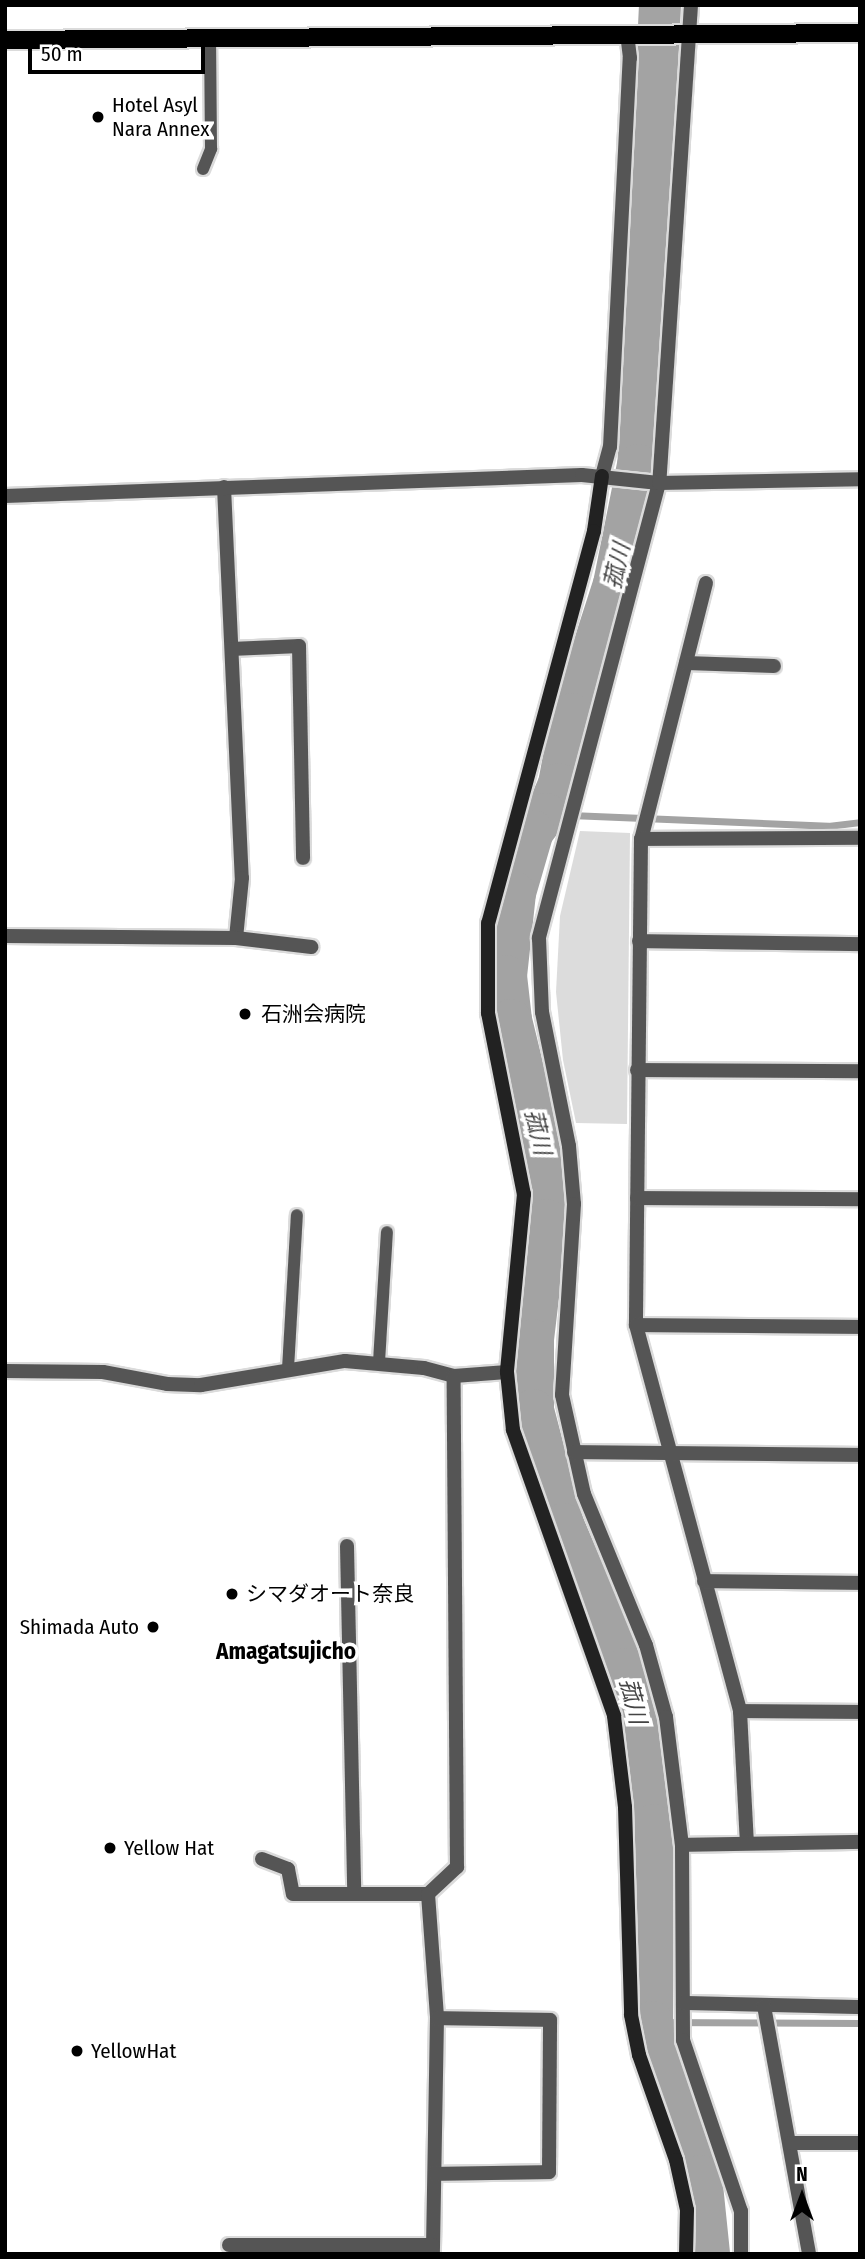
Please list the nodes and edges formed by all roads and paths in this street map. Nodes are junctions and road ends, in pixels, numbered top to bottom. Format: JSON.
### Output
{"nodes":[{"id":1,"x":691,"y":5,"type":"edge"},
{"id":2,"x":684,"y":33,"type":"junction"},
{"id":3,"x":860,"y":33,"type":"edge"},
{"id":4,"x":631,"y":34,"type":"junction"},
{"id":5,"x":210,"y":38,"type":"junction"},
{"id":6,"x":5,"y":40,"type":"edge"},
{"id":7,"x":203,"y":169,"type":"dead end"},
{"id":8,"x":603,"y":476,"type":"junction"},
{"id":9,"x":860,"y":479,"type":"edge"},
{"id":10,"x":658,"y":483,"type":"junction"},
{"id":11,"x":224,"y":486,"type":"junction"},
{"id":12,"x":5,"y":496,"type":"edge"},
{"id":13,"x":706,"y":583,"type":"dead end"},
{"id":14,"x":232,"y":649,"type":"junction"},
{"id":15,"x":686,"y":663,"type":"junction"},
{"id":16,"x":774,"y":666,"type":"dead end"},
{"id":17,"x":860,"y":838,"type":"edge"},
{"id":18,"x":641,"y":839,"type":"junction"},
{"id":19,"x":303,"y":858,"type":"dead end"},
{"id":20,"x":5,"y":936,"type":"edge"},
{"id":21,"x":236,"y":938,"type":"junction"},
{"id":22,"x":639,"y":941,"type":"junction"},
{"id":23,"x":860,"y":944,"type":"edge"},
{"id":24,"x":311,"y":947,"type":"dead end"},
{"id":25,"x":638,"y":1070,"type":"junction"},
{"id":26,"x":860,"y":1071,"type":"edge"},
{"id":27,"x":637,"y":1198,"type":"junction"},
{"id":28,"x":860,"y":1199,"type":"edge"},
{"id":29,"x":297,"y":1214,"type":"dead end"},
{"id":30,"x":387,"y":1232,"type":"dead end"},
{"id":31,"x":636,"y":1325,"type":"junction"},
{"id":32,"x":860,"y":1327,"type":"edge"},
{"id":33,"x":379,"y":1362,"type":"junction"},
{"id":34,"x":288,"y":1368,"type":"junction"},
{"id":35,"x":5,"y":1371,"type":"edge"},
{"id":36,"x":507,"y":1372,"type":"junction"},
{"id":37,"x":454,"y":1376,"type":"junction"},
{"id":38,"x":574,"y":1452,"type":"junction"},
{"id":39,"x":670,"y":1454,"type":"junction"},
{"id":40,"x":860,"y":1455,"type":"edge"},
{"id":41,"x":347,"y":1546,"type":"dead end"},
{"id":42,"x":704,"y":1581,"type":"junction"},
{"id":43,"x":860,"y":1583,"type":"edge"},
{"id":44,"x":740,"y":1711,"type":"junction"},
{"id":45,"x":860,"y":1712,"type":"edge"},
{"id":46,"x":860,"y":1842,"type":"edge"},
{"id":47,"x":747,"y":1843,"type":"junction"},
{"id":48,"x":682,"y":1845,"type":"junction"},
{"id":49,"x":262,"y":1859,"type":"dead end"},
{"id":50,"x":354,"y":1892,"type":"junction"},
{"id":51,"x":428,"y":1894,"type":"junction"},
{"id":52,"x":683,"y":2003,"type":"junction"},
{"id":53,"x":764,"y":2006,"type":"junction"},
{"id":54,"x":860,"y":2007,"type":"edge"},
{"id":55,"x":438,"y":2018,"type":"junction"},
{"id":56,"x":790,"y":2143,"type":"junction"},
{"id":57,"x":860,"y":2143,"type":"edge"},
{"id":58,"x":435,"y":2174,"type":"junction"},
{"id":59,"x":229,"y":2245,"type":"dead end"},
{"id":60,"x":433,"y":2249,"type":"edge"},
{"id":61,"x":686,"y":2254,"type":"edge"},
{"id":62,"x":741,"y":2254,"type":"edge"},
{"id":63,"x":809,"y":2254,"type":"edge"}],
"edges":[{"from":1,"to":2,"type":"street"},
{"from":2,"to":3,"type":"main road"},
{"from":2,"to":4,"type":"main road"},
{"from":2,"to":10,"type":"street"},
{"from":4,"to":5,"type":"main road"},
{"from":4,"to":8,"type":"street"},
{"from":5,"to":6,"type":"main road"},
{"from":5,"to":7,"type":"lane"},
{"from":8,"to":10,"type":"street"},
{"from":8,"to":11,"type":"street"},
{"from":8,"to":36,"type":"street"},
{"from":9,"to":10,"type":"street"},
{"from":10,"to":38,"type":"street"},
{"from":11,"to":12,"type":"street"},
{"from":11,"to":14,"type":"street"},
{"from":13,"to":15,"type":"street"},
{"from":14,"to":19,"type":"street"},
{"from":14,"to":21,"type":"street"},
{"from":15,"to":16,"type":"street"},
{"from":15,"to":18,"type":"street"},
{"from":17,"to":18,"type":"street"},
{"from":18,"to":22,"type":"street"},
{"from":20,"to":21,"type":"street"},
{"from":21,"to":24,"type":"street"},
{"from":22,"to":23,"type":"street"},
{"from":22,"to":25,"type":"street"},
{"from":25,"to":26,"type":"street"},
{"from":25,"to":27,"type":"street"},
{"from":27,"to":28,"type":"street"},
{"from":27,"to":31,"type":"street"},
{"from":29,"to":34,"type":"lane"},
{"from":30,"to":33,"type":"lane"},
{"from":31,"to":32,"type":"street"},
{"from":31,"to":39,"type":"street"},
{"from":33,"to":34,"type":"street"},
{"from":33,"to":37,"type":"street"},
{"from":34,"to":35,"type":"street"},
{"from":36,"to":37,"type":"street"},
{"from":36,"to":61,"type":"street"},
{"from":37,"to":51,"type":"street"},
{"from":38,"to":39,"type":"street"},
{"from":38,"to":48,"type":"street"},
{"from":39,"to":40,"type":"street"},
{"from":39,"to":42,"type":"street"},
{"from":41,"to":50,"type":"street"},
{"from":42,"to":43,"type":"street"},
{"from":42,"to":44,"type":"street"},
{"from":44,"to":45,"type":"street"},
{"from":44,"to":47,"type":"street"},
{"from":46,"to":47,"type":"street"},
{"from":47,"to":48,"type":"street"},
{"from":48,"to":52,"type":"street"},
{"from":49,"to":50,"type":"street"},
{"from":50,"to":51,"type":"street"},
{"from":51,"to":55,"type":"street"},
{"from":52,"to":53,"type":"street"},
{"from":52,"to":62,"type":"street"},
{"from":53,"to":54,"type":"street"},
{"from":53,"to":56,"type":"street"},
{"from":55,"to":58,"type":"street"},
{"from":55,"to":58,"type":"street"},
{"from":56,"to":57,"type":"street"},
{"from":56,"to":63,"type":"street"},
{"from":58,"to":60,"type":"street"},
{"from":59,"to":60,"type":"street"}]}
